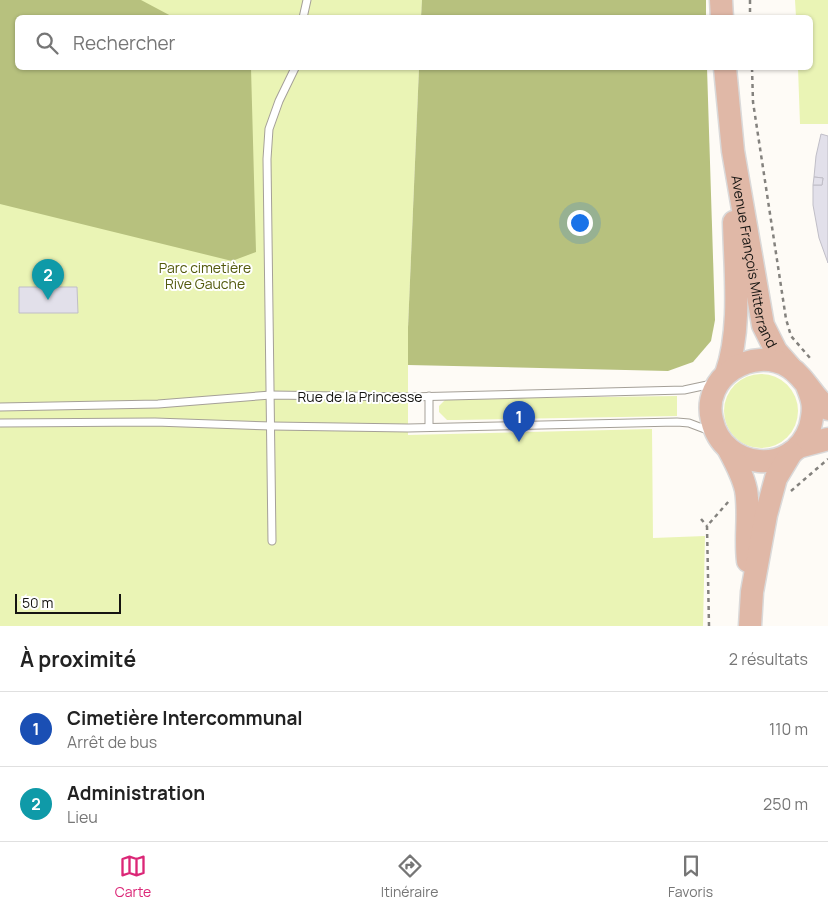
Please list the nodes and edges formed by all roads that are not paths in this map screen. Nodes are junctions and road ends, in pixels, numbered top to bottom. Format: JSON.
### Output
{"nodes":[{"id":1,"x":308,"y":0,"type":"edge"},
{"id":2,"x":721,"y":0,"type":"edge"},
{"id":3,"x":304,"y":15,"type":"edge"},
{"id":4,"x":722,"y":15,"type":"edge"},
{"id":5,"x":294,"y":70,"type":"edge"},
{"id":6,"x":725,"y":70,"type":"edge"},
{"id":7,"x":733,"y":151,"type":"junction"},
{"id":8,"x":790,"y":367,"type":"junction"},
{"id":9,"x":723,"y":378,"type":"junction"},
{"id":10,"x":807,"y":386,"type":"junction"},
{"id":11,"x":271,"y":395,"type":"junction"},
{"id":12,"x":430,"y":396,"type":"junction"},
{"id":13,"x":0,"y":407,"type":"edge"},
{"id":14,"x":828,"y":409,"type":"edge"},
{"id":15,"x":0,"y":423,"type":"edge"},
{"id":16,"x":272,"y":426,"type":"junction"},
{"id":17,"x":430,"y":427,"type":"junction"},
{"id":18,"x":828,"y":439,"type":"edge"},
{"id":19,"x":723,"y":442,"type":"junction"},
{"id":20,"x":795,"y":450,"type":"junction"},
{"id":21,"x":272,"y":541,"type":"dead end"},
{"id":22,"x":752,"y":592,"type":"junction"},
{"id":23,"x":750,"y":626,"type":"edge"}],
"edges":[{"from":1,"to":3,"type":"lane"},
{"from":2,"to":4,"type":"main road"},
{"from":5,"to":11,"type":"lane"},
{"from":6,"to":7,"type":"main road","name":"Avenue François Mitterrand"},
{"from":7,"to":8,"type":"main road","name":"Avenue François Mitterrand"},
{"from":7,"to":9,"type":"main road","name":"Avenue François Mitterrand"},
{"from":8,"to":9,"type":"main road"},
{"from":8,"to":10,"type":"main road"},
{"from":9,"to":12,"type":"lane","name":"Rue de la Princesse"},
{"from":9,"to":19,"type":"main road"},
{"from":10,"to":14,"type":"main road"},
{"from":10,"to":20,"type":"main road"},
{"from":11,"to":12,"type":"lane","name":"Rue de la Princesse"},
{"from":11,"to":13,"type":"lane","name":"Rue de la Princesse"},
{"from":11,"to":16,"type":"lane"},
{"from":12,"to":17,"type":"lane"},
{"from":15,"to":16,"type":"lane"},
{"from":16,"to":17,"type":"lane"},
{"from":16,"to":21,"type":"lane"},
{"from":17,"to":19,"type":"lane"},
{"from":18,"to":20,"type":"main road"},
{"from":19,"to":20,"type":"main road"},
{"from":19,"to":22,"type":"main road"},
{"from":20,"to":22,"type":"main road"},
{"from":22,"to":23,"type":"main road"}]}
